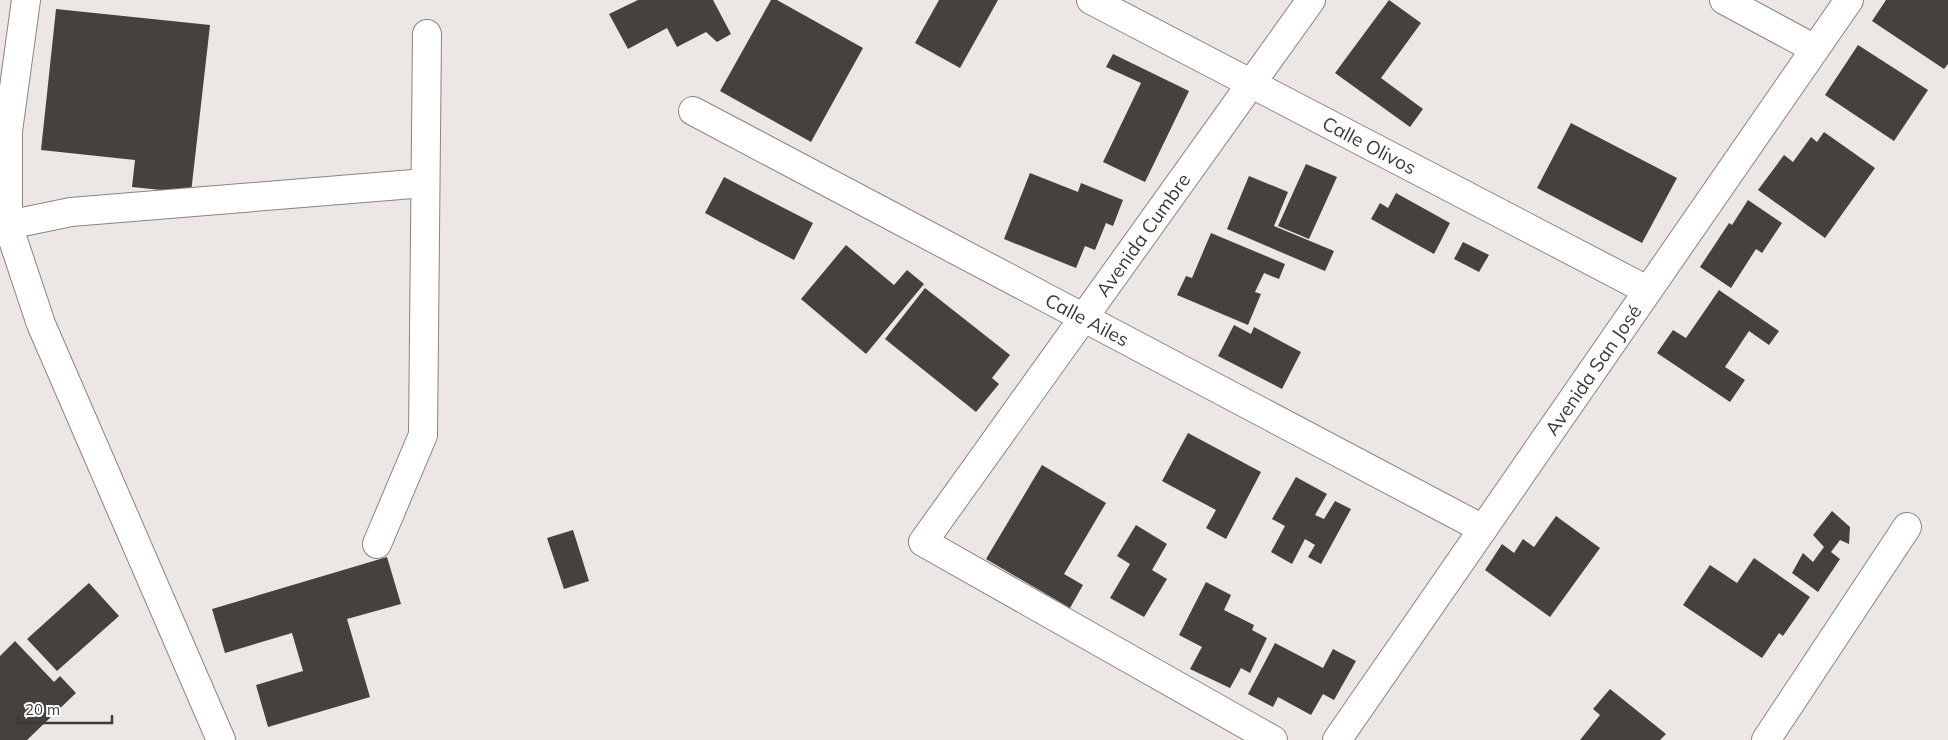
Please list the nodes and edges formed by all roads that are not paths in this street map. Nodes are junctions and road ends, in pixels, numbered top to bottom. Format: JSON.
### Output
{"nodes":[{"id":1,"x":26,"y":0,"type":"edge"},
{"id":2,"x":1091,"y":0,"type":"edge"},
{"id":3,"x":1311,"y":0,"type":"edge"},
{"id":4,"x":1724,"y":0,"type":"edge"},
{"id":5,"x":1849,"y":0,"type":"edge"},
{"id":6,"x":427,"y":34,"type":"dead end"},
{"id":7,"x":1815,"y":48,"type":"junction"},
{"id":8,"x":1251,"y":84,"type":"junction"},
{"id":9,"x":693,"y":111,"type":"dead end"},
{"id":10,"x":425,"y":183,"type":"junction"},
{"id":11,"x":4,"y":229,"type":"edge"},
{"id":12,"x":1647,"y":290,"type":"junction"},
{"id":13,"x":1083,"y":318,"type":"junction"},
{"id":14,"x":1907,"y":527,"type":"dead end"},
{"id":15,"x":1483,"y":529,"type":"junction"},
{"id":16,"x":377,"y":544,"type":"dead end"},
{"id":17,"x":221,"y":740,"type":"edge"},
{"id":18,"x":1274,"y":740,"type":"edge"},
{"id":19,"x":1337,"y":740,"type":"edge"},
{"id":20,"x":1766,"y":740,"type":"edge"}],
"edges":[{"from":1,"to":11,"type":"street"},
{"from":2,"to":8,"type":"street","name":"Calle Olivos"},
{"from":3,"to":8,"type":"street","name":"Avenida Cumbre"},
{"from":4,"to":7,"type":"street"},
{"from":5,"to":7,"type":"street","name":"Avenida San José"},
{"from":6,"to":10,"type":"street"},
{"from":7,"to":12,"type":"street","name":"Avenida San José"},
{"from":8,"to":12,"type":"street","name":"Calle Olivos"},
{"from":8,"to":13,"type":"street","name":"Avenida Cumbre"},
{"from":9,"to":13,"type":"street","name":"Calle Ailes"},
{"from":10,"to":11,"type":"street"},
{"from":10,"to":16,"type":"street"},
{"from":11,"to":17,"type":"street"},
{"from":12,"to":15,"type":"street","name":"Avenida San José"},
{"from":13,"to":15,"type":"street","name":"Calle Ailes"},
{"from":13,"to":18,"type":"street","name":"Avenida Cumbre"},
{"from":14,"to":20,"type":"street"},
{"from":15,"to":19,"type":"street","name":"Avenida San José"}]}
